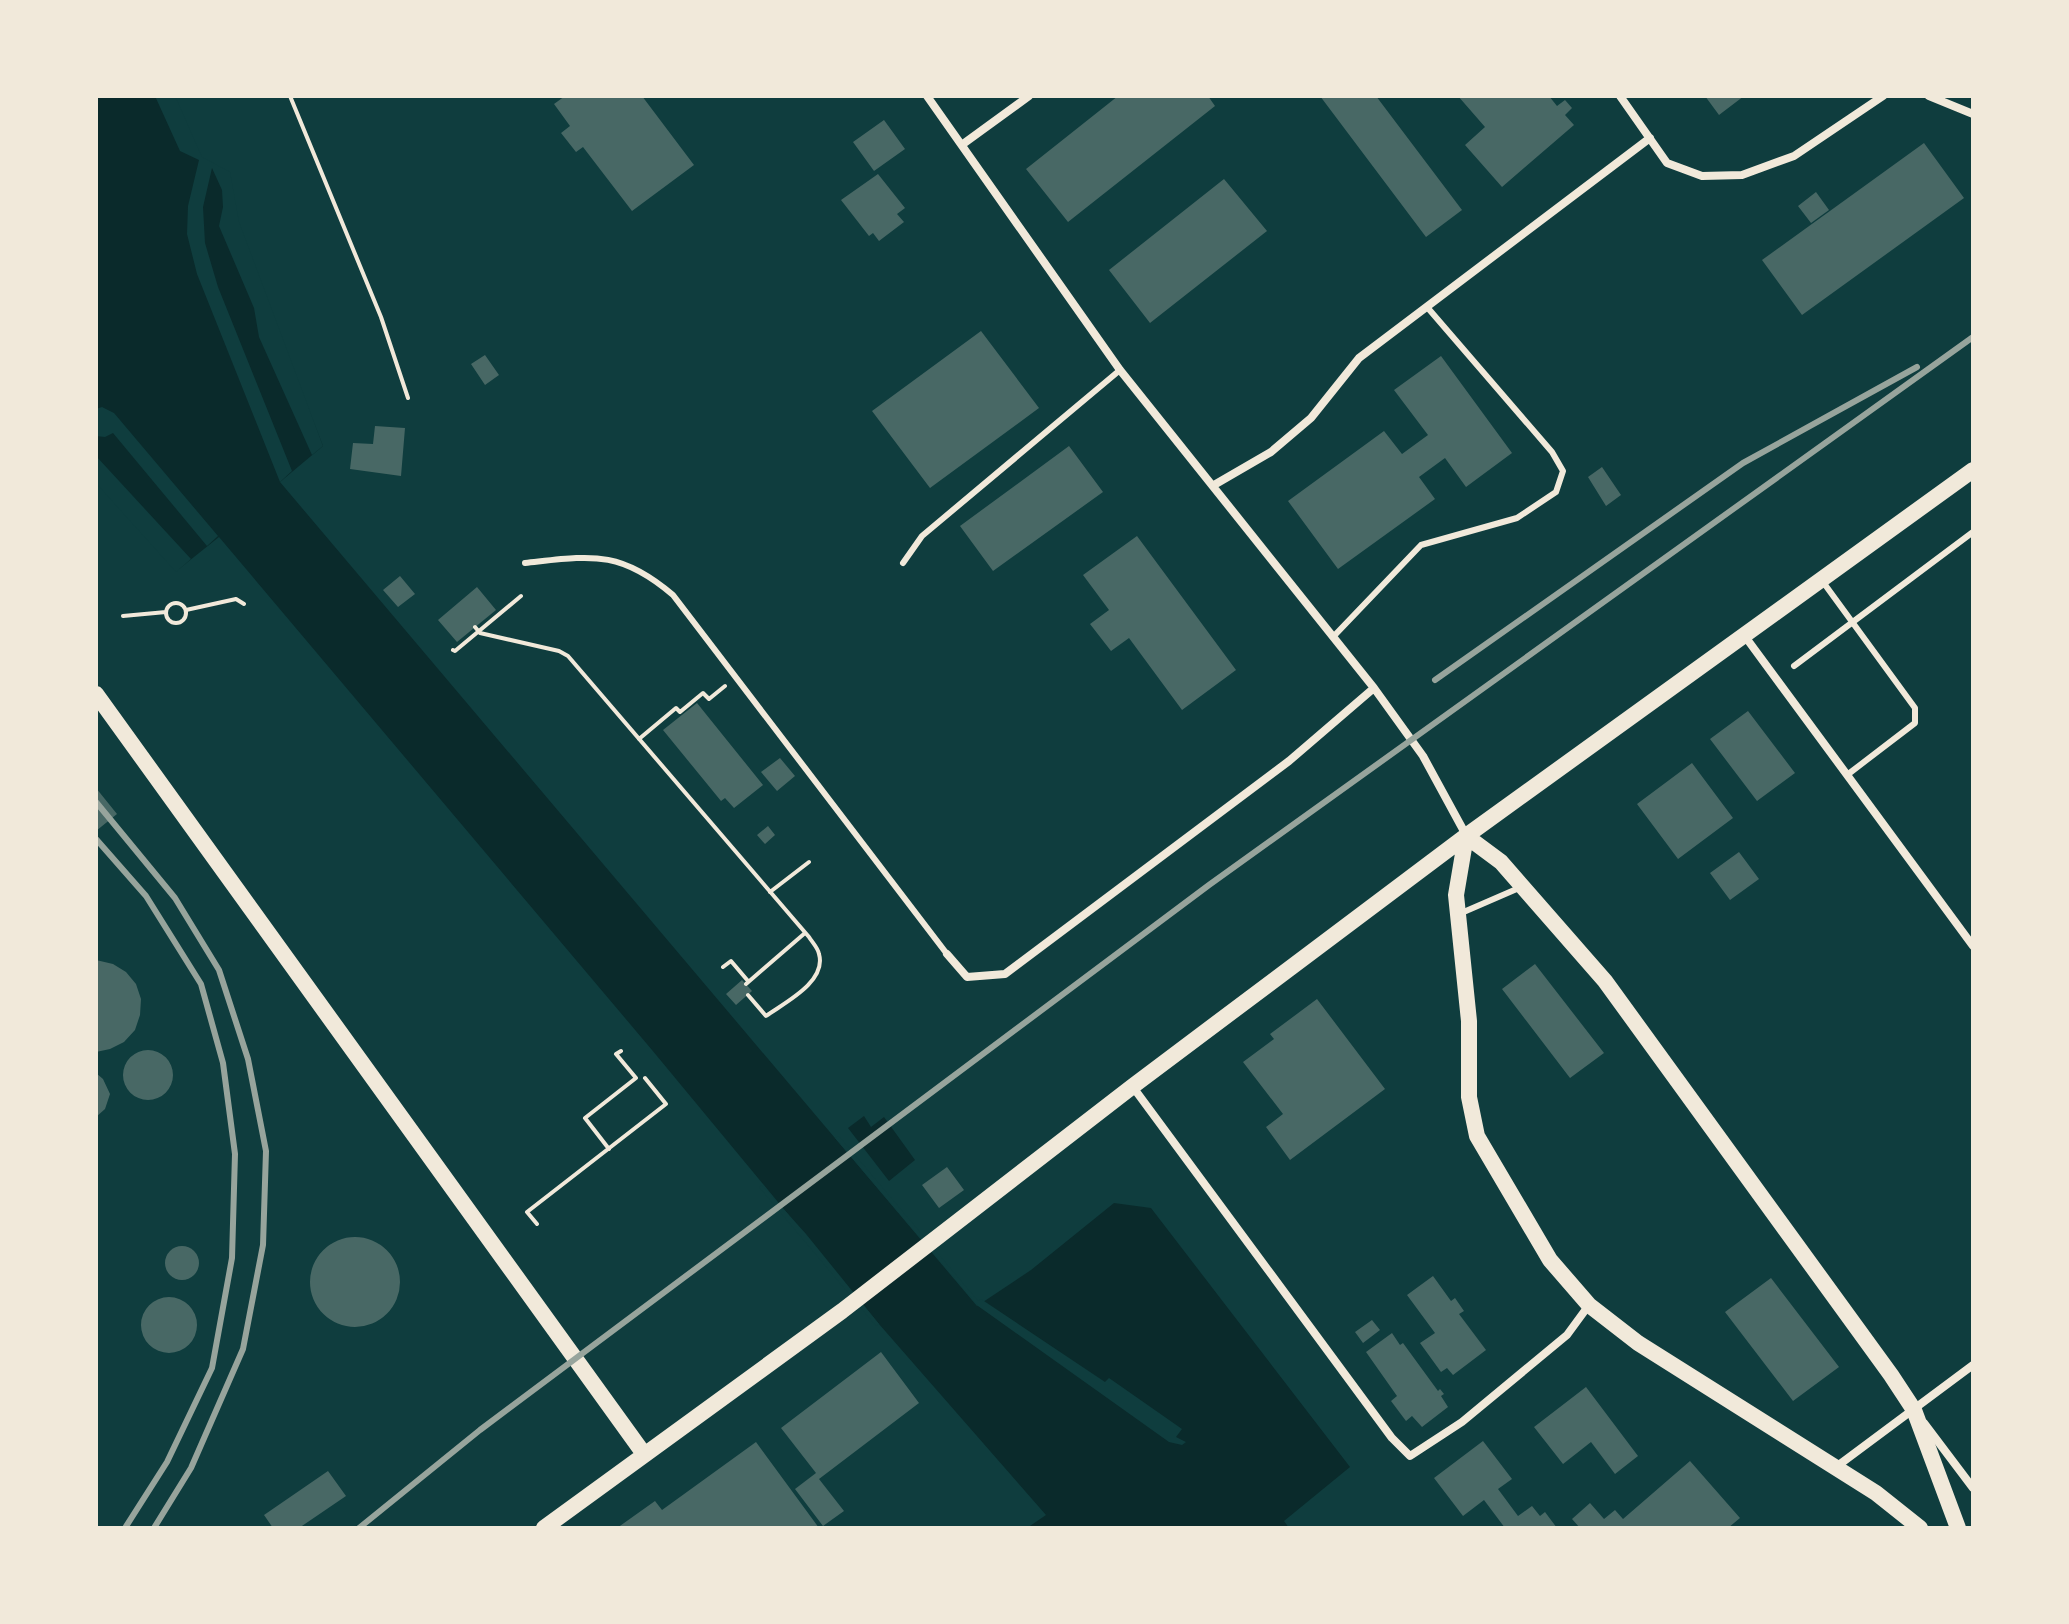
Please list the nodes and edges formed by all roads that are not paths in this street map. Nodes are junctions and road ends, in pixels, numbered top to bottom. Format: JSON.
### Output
{"nodes":[{"id":1,"x":927,"y":96,"type":"edge"},
{"id":2,"x":1029,"y":96,"type":"edge"},
{"id":3,"x":1620,"y":96,"type":"edge"},
{"id":4,"x":1883,"y":96,"type":"edge"},
{"id":5,"x":1929,"y":96,"type":"edge"},
{"id":6,"x":1973,"y":114,"type":"edge"},
{"id":7,"x":1650,"y":138,"type":"junction"},
{"id":8,"x":963,"y":144,"type":"junction"},
{"id":9,"x":1427,"y":307,"type":"junction"},
{"id":10,"x":1120,"y":370,"type":"junction"},
{"id":11,"x":1973,"y":470,"type":"edge"},
{"id":12,"x":1214,"y":485,"type":"junction"},
{"id":13,"x":1973,"y":532,"type":"edge"},
{"id":14,"x":525,"y":563,"type":"dead end"},
{"id":15,"x":903,"y":563,"type":"dead end"},
{"id":16,"x":1821,"y":579,"type":"junction"},
{"id":17,"x":1852,"y":622,"type":"junction"},
{"id":18,"x":1744,"y":634,"type":"junction"},
{"id":19,"x":1333,"y":637,"type":"junction"},
{"id":20,"x":1794,"y":666,"type":"dead end"},
{"id":21,"x":1374,"y":688,"type":"junction"},
{"id":22,"x":96,"y":694,"type":"edge"},
{"id":23,"x":1847,"y":775,"type":"junction"},
{"id":24,"x":1466,"y":836,"type":"junction"},
{"id":25,"x":1522,"y":886,"type":"junction"},
{"id":26,"x":1458,"y":914,"type":"junction"},
{"id":27,"x":1973,"y":946,"type":"edge"},
{"id":28,"x":947,"y":954,"type":"joint"},
{"id":29,"x":1133,"y":1086,"type":"junction"},
{"id":30,"x":1589,"y":1305,"type":"junction"},
{"id":31,"x":1973,"y":1365,"type":"edge"},
{"id":32,"x":1914,"y":1410,"type":"junction"},
{"id":33,"x":644,"y":1454,"type":"junction"},
{"id":34,"x":1835,"y":1468,"type":"junction"},
{"id":35,"x":1973,"y":1488,"type":"edge"},
{"id":36,"x":544,"y":1528,"type":"edge"},
{"id":37,"x":1920,"y":1528,"type":"edge"},
{"id":38,"x":1958,"y":1528,"type":"edge"}],
"edges":[{"from":1,"to":8,"type":"street"},
{"from":2,"to":8,"type":"street"},
{"from":3,"to":7,"type":"street"},
{"from":4,"to":7,"type":"street"},
{"from":5,"to":6,"type":"street"},
{"from":7,"to":9,"type":"street"},
{"from":8,"to":10,"type":"street"},
{"from":9,"to":12,"type":"street"},
{"from":9,"to":19,"type":"lane"},
{"from":10,"to":12,"type":"street"},
{"from":10,"to":15,"type":"lane"},
{"from":11,"to":16,"type":"main road"},
{"from":12,"to":19,"type":"street"},
{"from":13,"to":17,"type":"lane"},
{"from":14,"to":28,"type":"lane"},
{"from":16,"to":17,"type":"lane"},
{"from":16,"to":18,"type":"main road"},
{"from":17,"to":20,"type":"lane"},
{"from":17,"to":23,"type":"lane"},
{"from":18,"to":23,"type":"street"},
{"from":18,"to":24,"type":"main road"},
{"from":19,"to":21,"type":"street"},
{"from":21,"to":24,"type":"street"},
{"from":21,"to":28,"type":"street"},
{"from":22,"to":33,"type":"main road"},
{"from":23,"to":27,"type":"street"},
{"from":24,"to":25,"type":"main road"},
{"from":24,"to":26,"type":"main road"},
{"from":24,"to":29,"type":"main road"},
{"from":25,"to":26,"type":"lane"},
{"from":25,"to":32,"type":"main road"},
{"from":26,"to":30,"type":"main road"},
{"from":29,"to":30,"type":"street"},
{"from":29,"to":33,"type":"main road"},
{"from":30,"to":34,"type":"main road"},
{"from":31,"to":32,"type":"street"},
{"from":32,"to":34,"type":"street"},
{"from":32,"to":35,"type":"street"},
{"from":32,"to":38,"type":"main road"},
{"from":33,"to":36,"type":"main road"},
{"from":34,"to":37,"type":"main road"}]}
